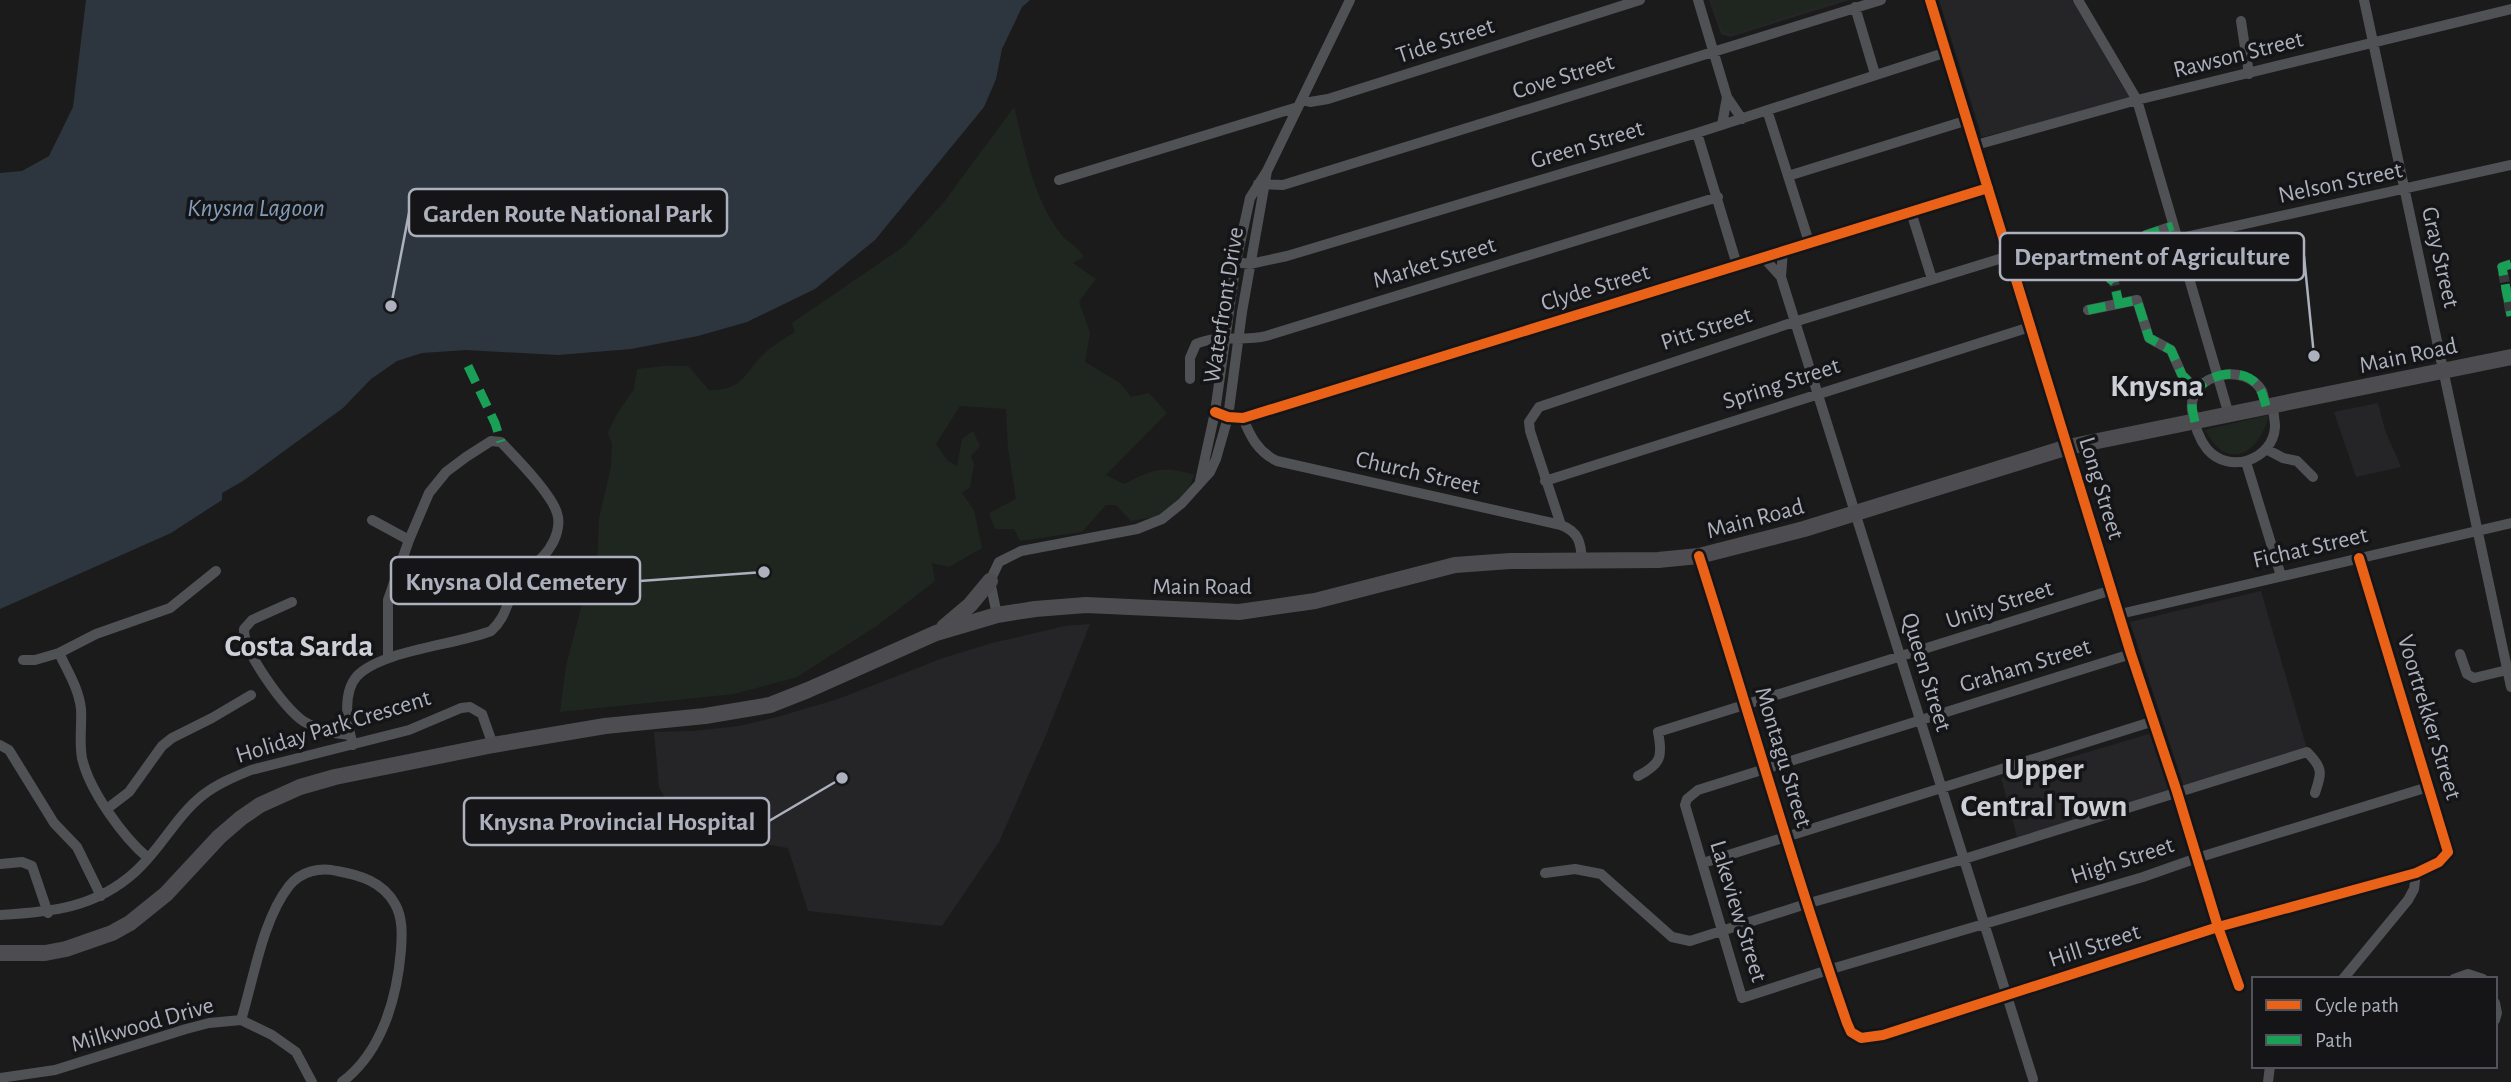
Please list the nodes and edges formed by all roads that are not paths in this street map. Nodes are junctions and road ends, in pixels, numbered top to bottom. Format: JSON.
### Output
{"nodes":[{"id":1,"x":1350,"y":0,"type":"edge"},
{"id":2,"x":1640,"y":0,"type":"edge"},
{"id":3,"x":1698,"y":0,"type":"edge"},
{"id":4,"x":1881,"y":0,"type":"edge"},
{"id":5,"x":1930,"y":0,"type":"edge"},
{"id":6,"x":2078,"y":0,"type":"edge"},
{"id":7,"x":2364,"y":0,"type":"edge"},
{"id":8,"x":1855,"y":7,"type":"junction"},
{"id":9,"x":2511,"y":9,"type":"edge"},
{"id":10,"x":2241,"y":21,"type":"dead end"},
{"id":11,"x":2373,"y":43,"type":"junction"},
{"id":12,"x":2284,"y":46,"type":"dead end"},
{"id":13,"x":1714,"y":51,"type":"junction"},
{"id":14,"x":1947,"y":52,"type":"junction"},
{"id":15,"x":2247,"y":54,"type":"junction"},
{"id":16,"x":1875,"y":74,"type":"junction"},
{"id":17,"x":2249,"y":74,"type":"junction"},
{"id":18,"x":1727,"y":97,"type":"junction"},
{"id":19,"x":2137,"y":100,"type":"junction"},
{"id":20,"x":1300,"y":103,"type":"junction"},
{"id":21,"x":1767,"y":110,"type":"junction"},
{"id":22,"x":1269,"y":116,"type":"junction"},
{"id":23,"x":1742,"y":119,"type":"junction"},
{"id":24,"x":1968,"y":120,"type":"junction"},
{"id":25,"x":1722,"y":125,"type":"junction"},
{"id":26,"x":1284,"y":132,"type":"junction"},
{"id":27,"x":1697,"y":133,"type":"junction"},
{"id":28,"x":1976,"y":145,"type":"junction"},
{"id":29,"x":2511,"y":165,"type":"edge"},
{"id":30,"x":1788,"y":176,"type":"junction"},
{"id":31,"x":1059,"y":180,"type":"dead end"},
{"id":32,"x":1262,"y":185,"type":"junction"},
{"id":33,"x":1988,"y":188,"type":"junction"},
{"id":34,"x":2405,"y":190,"type":"junction"},
{"id":35,"x":1718,"y":197,"type":"junction"},
{"id":36,"x":1911,"y":212,"type":"junction"},
{"id":37,"x":2173,"y":226,"type":"junction"},
{"id":38,"x":2177,"y":239,"type":"junction"},
{"id":39,"x":1809,"y":243,"type":"junction"},
{"id":40,"x":1783,"y":250,"type":"junction"},
{"id":41,"x":2008,"y":256,"type":"junction"},
{"id":42,"x":1763,"y":257,"type":"junction"},
{"id":43,"x":1236,"y":262,"type":"junction"},
{"id":44,"x":1250,"y":264,"type":"junction"},
{"id":45,"x":1737,"y":265,"type":"junction"},
{"id":46,"x":2014,"y":273,"type":"junction"},
{"id":47,"x":1780,"y":277,"type":"junction"},
{"id":48,"x":1932,"y":279,"type":"junction"},
{"id":49,"x":2088,"y":310,"type":"dead end"},
{"id":50,"x":1794,"y":321,"type":"junction"},
{"id":51,"x":2030,"y":327,"type":"junction"},
{"id":52,"x":1226,"y":340,"type":"junction"},
{"id":53,"x":1238,"y":340,"type":"junction"},
{"id":54,"x":2511,"y":358,"type":"edge"},
{"id":55,"x":2444,"y":370,"type":"junction"},
{"id":56,"x":2218,"y":376,"type":"junction"},
{"id":57,"x":1190,"y":379,"type":"dead end"},
{"id":58,"x":2197,"y":390,"type":"junction"},
{"id":59,"x":1818,"y":393,"type":"junction"},
{"id":60,"x":2269,"y":406,"type":"junction"},
{"id":61,"x":1215,"y":412,"type":"junction"},
{"id":62,"x":2229,"y":415,"type":"junction"},
{"id":63,"x":1228,"y":417,"type":"junction"},
{"id":64,"x":1242,"y":418,"type":"junction"},
{"id":65,"x":2195,"y":422,"type":"junction"},
{"id":66,"x":2068,"y":447,"type":"junction"},
{"id":67,"x":2266,"y":449,"type":"junction"},
{"id":68,"x":2246,"y":462,"type":"junction"},
{"id":69,"x":2314,"y":477,"type":"dead end"},
{"id":70,"x":1200,"y":481,"type":"junction"},
{"id":71,"x":1545,"y":481,"type":"junction"},
{"id":72,"x":1856,"y":513,"type":"junction"},
{"id":73,"x":372,"y":520,"type":"dead end"},
{"id":74,"x":2511,"y":523,"type":"edge"},
{"id":75,"x":1561,"y":525,"type":"junction"},
{"id":76,"x":2477,"y":530,"type":"junction"},
{"id":77,"x":409,"y":540,"type":"junction"},
{"id":78,"x":1699,"y":556,"type":"junction"},
{"id":79,"x":2359,"y":558,"type":"junction"},
{"id":80,"x":1582,"y":561,"type":"junction"},
{"id":81,"x":216,"y":571,"type":"dead end"},
{"id":82,"x":2281,"y":576,"type":"junction"},
{"id":83,"x":990,"y":581,"type":"junction"},
{"id":84,"x":2112,"y":590,"type":"junction"},
{"id":85,"x":292,"y":602,"type":"dead end"},
{"id":86,"x":2120,"y":614,"type":"junction"},
{"id":87,"x":997,"y":615,"type":"junction"},
{"id":88,"x":936,"y":633,"type":"junction"},
{"id":89,"x":2505,"y":633,"type":"edge"},
{"id":90,"x":59,"y":653,"type":"junction"},
{"id":91,"x":2131,"y":654,"type":"junction"},
{"id":92,"x":2460,"y":654,"type":"dead end"},
{"id":93,"x":1902,"y":657,"type":"junction"},
{"id":94,"x":388,"y":658,"type":"junction"},
{"id":95,"x":23,"y":660,"type":"dead end"},
{"id":96,"x":2507,"y":670,"type":"junction"},
{"id":97,"x":2511,"y":687,"type":"edge"},
{"id":98,"x":251,"y":695,"type":"dead end"},
{"id":99,"x":1746,"y":703,"type":"junction"},
{"id":100,"x":1921,"y":720,"type":"junction"},
{"id":101,"x":2154,"y":721,"type":"junction"},
{"id":102,"x":352,"y":740,"type":"junction"},
{"id":103,"x":0,"y":745,"type":"edge"},
{"id":104,"x":493,"y":745,"type":"junction"},
{"id":105,"x":1765,"y":768,"type":"junction"},
{"id":106,"x":1638,"y":776,"type":"dead end"},
{"id":107,"x":2428,"y":787,"type":"junction"},
{"id":108,"x":1940,"y":788,"type":"junction"},
{"id":109,"x":2177,"y":792,"type":"junction"},
{"id":110,"x":1692,"y":793,"type":"joint"},
{"id":111,"x":2315,"y":793,"type":"dead end"},
{"id":112,"x":108,"y":808,"type":"junction"},
{"id":113,"x":1785,"y":836,"type":"junction"},
{"id":114,"x":148,"y":858,"type":"junction"},
{"id":115,"x":2197,"y":858,"type":"junction"},
{"id":116,"x":1964,"y":859,"type":"junction"},
{"id":117,"x":1703,"y":863,"type":"junction"},
{"id":118,"x":0,"y":864,"type":"edge"},
{"id":119,"x":1545,"y":873,"type":"dead end"},
{"id":120,"x":2416,"y":873,"type":"junction"},
{"id":121,"x":100,"y":896,"type":"junction"},
{"id":122,"x":1806,"y":904,"type":"junction"},
{"id":123,"x":48,"y":913,"type":"junction"},
{"id":124,"x":0,"y":915,"type":"edge"},
{"id":125,"x":1983,"y":924,"type":"junction"},
{"id":126,"x":2218,"y":927,"type":"junction"},
{"id":127,"x":1722,"y":930,"type":"junction"},
{"id":128,"x":0,"y":953,"type":"edge"},
{"id":129,"x":1828,"y":970,"type":"junction"},
{"id":130,"x":2345,"y":977,"type":"edge"},
{"id":131,"x":2460,"y":977,"type":"edge"},
{"id":132,"x":2477,"y":977,"type":"edge"},
{"id":133,"x":2239,"y":986,"type":"dead end"},
{"id":134,"x":2008,"y":995,"type":"junction"},
{"id":135,"x":241,"y":1020,"type":"junction"},
{"id":136,"x":0,"y":1078,"type":"edge"},
{"id":137,"x":2033,"y":1079,"type":"dead end"},
{"id":138,"x":312,"y":1082,"type":"edge"},
{"id":139,"x":342,"y":1082,"type":"edge"}],
"edges":[{"from":1,"to":20,"type":"street","name":"Waterfront Drive"},
{"from":2,"to":20,"type":"street","name":"Tide Street"},
{"from":3,"to":13,"type":"street"},
{"from":4,"to":8,"type":"street","name":"Cove Street"},
{"from":5,"to":14,"type":"street","name":"Long Street"},
{"from":6,"to":19,"type":"street"},
{"from":7,"to":11,"type":"street","name":"Gray Street"},
{"from":8,"to":13,"type":"street","name":"Cove Street"},
{"from":8,"to":16,"type":"street"},
{"from":9,"to":11,"type":"street","name":"Rawson Street"},
{"from":10,"to":15,"type":"street"},
{"from":11,"to":17,"type":"street","name":"Rawson Street"},
{"from":11,"to":34,"type":"street","name":"Gray Street"},
{"from":12,"to":15,"type":"street"},
{"from":13,"to":18,"type":"street"},
{"from":13,"to":32,"type":"street","name":"Cove Street"},
{"from":14,"to":16,"type":"street","name":"Green Street"},
{"from":14,"to":24,"type":"street","name":"Long Street"},
{"from":15,"to":17,"type":"street"},
{"from":16,"to":21,"type":"street","name":"Green Street"},
{"from":17,"to":19,"type":"street","name":"Rawson Street"},
{"from":18,"to":23,"type":"street"},
{"from":18,"to":25,"type":"street"},
{"from":19,"to":28,"type":"street","name":"Rawson Street"},
{"from":19,"to":37,"type":"street"},
{"from":20,"to":22,"type":"street","name":"Tide Street"},
{"from":20,"to":26,"type":"street","name":"Waterfront Drive"},
{"from":21,"to":23,"type":"street","name":"Green Street"},
{"from":21,"to":30,"type":"street"},
{"from":22,"to":26,"type":"street"},
{"from":22,"to":31,"type":"street","name":"Tide Street"},
{"from":23,"to":25,"type":"street","name":"Green Street"},
{"from":24,"to":28,"type":"street","name":"Long Street"},
{"from":24,"to":30,"type":"street"},
{"from":25,"to":27,"type":"street","name":"Green Street"},
{"from":26,"to":32,"type":"street","name":"Waterfront Drive"},
{"from":27,"to":35,"type":"street"},
{"from":27,"to":44,"type":"street","name":"Green Street"},
{"from":28,"to":33,"type":"street","name":"Long Street"},
{"from":29,"to":34,"type":"street","name":"Nelson Street"},
{"from":30,"to":39,"type":"street"},
{"from":32,"to":43,"type":"street","name":"Waterfront Drive"},
{"from":32,"to":44,"type":"street","name":"Waterfront Drive"},
{"from":33,"to":36,"type":"street","name":"Clyde Street"},
{"from":33,"to":41,"type":"street","name":"Long Street"},
{"from":34,"to":38,"type":"street","name":"Nelson Street"},
{"from":34,"to":55,"type":"street","name":"Gray Street"},
{"from":35,"to":45,"type":"street"},
{"from":35,"to":53,"type":"street","name":"Market Street"},
{"from":36,"to":39,"type":"street","name":"Clyde Street"},
{"from":36,"to":48,"type":"street"},
{"from":37,"to":38,"type":"street"},
{"from":37,"to":46,"type":"street"},
{"from":38,"to":56,"type":"street"},
{"from":39,"to":40,"type":"street","name":"Clyde Street"},
{"from":40,"to":42,"type":"street","name":"Clyde Street"},
{"from":40,"to":47,"type":"street","name":"Queen Street"},
{"from":41,"to":46,"type":"street","name":"Long Street"},
{"from":41,"to":48,"type":"street","name":"Pitt Street"},
{"from":42,"to":45,"type":"street","name":"Clyde Street"},
{"from":42,"to":47,"type":"street","name":"Queen Street"},
{"from":43,"to":44,"type":"street","name":"Green Street"},
{"from":43,"to":52,"type":"street","name":"Waterfront Drive"},
{"from":44,"to":53,"type":"street","name":"Waterfront Drive"},
{"from":45,"to":64,"type":"street","name":"Clyde Street"},
{"from":46,"to":51,"type":"street","name":"Long Street"},
{"from":47,"to":50,"type":"street","name":"Queen Street"},
{"from":48,"to":50,"type":"street","name":"Pitt Street"},
{"from":49,"to":58,"type":"street"},
{"from":50,"to":59,"type":"street","name":"Queen Street"},
{"from":50,"to":71,"type":"street","name":"Pitt Street"},
{"from":51,"to":59,"type":"street","name":"Spring Street"},
{"from":51,"to":66,"type":"street","name":"Long Street"},
{"from":52,"to":53,"type":"street","name":"Market Street"},
{"from":52,"to":57,"type":"street","name":"Market Street"},
{"from":52,"to":61,"type":"street","name":"Waterfront Drive"},
{"from":53,"to":63,"type":"street","name":"Waterfront Drive"},
{"from":54,"to":55,"type":"highway","name":"Main Road"},
{"from":55,"to":60,"type":"highway","name":"Main Road"},
{"from":55,"to":76,"type":"street","name":"Gray Street"},
{"from":56,"to":58,"type":"street"},
{"from":56,"to":60,"type":"street"},
{"from":56,"to":62,"type":"street"},
{"from":58,"to":65,"type":"street"},
{"from":59,"to":71,"type":"street","name":"Spring Street"},
{"from":59,"to":72,"type":"street","name":"Queen Street"},
{"from":60,"to":62,"type":"highway","name":"Main Road"},
{"from":60,"to":67,"type":"street"},
{"from":61,"to":63,"type":"street","name":"Clyde Street"},
{"from":61,"to":70,"type":"street","name":"Waterfront Drive"},
{"from":62,"to":65,"type":"highway","name":"Main Road"},
{"from":63,"to":64,"type":"street","name":"Clyde Street"},
{"from":63,"to":70,"type":"street","name":"Waterfront Drive"},
{"from":64,"to":75,"type":"street","name":"Church Street"},
{"from":65,"to":66,"type":"highway","name":"Main Road"},
{"from":65,"to":68,"type":"street"},
{"from":66,"to":72,"type":"highway","name":"Main Road"},
{"from":66,"to":84,"type":"street","name":"Long Street"},
{"from":67,"to":68,"type":"street"},
{"from":67,"to":69,"type":"street"},
{"from":68,"to":82,"type":"street"},
{"from":70,"to":83,"type":"street","name":"Waterfront Drive"},
{"from":71,"to":75,"type":"street","name":"Pitt Street"},
{"from":72,"to":78,"type":"highway","name":"Main Road"},
{"from":72,"to":93,"type":"street","name":"Queen Street"},
{"from":73,"to":77,"type":"street"},
{"from":74,"to":76,"type":"street","name":"Fichat Street"},
{"from":75,"to":80,"type":"street"},
{"from":76,"to":79,"type":"street","name":"Fichat Street"},
{"from":76,"to":89,"type":"street","name":"Gray Street"},
{"from":77,"to":94,"type":"street"},
{"from":77,"to":94,"type":"street"},
{"from":78,"to":80,"type":"highway","name":"Main Road"},
{"from":78,"to":99,"type":"street","name":"Montagu Street"},
{"from":79,"to":82,"type":"street","name":"Fichat Street"},
{"from":79,"to":107,"type":"street","name":"Voortrekker Street"},
{"from":80,"to":87,"type":"highway","name":"Main Road"},
{"from":81,"to":90,"type":"street"},
{"from":82,"to":86,"type":"street","name":"Fichat Street"},
{"from":83,"to":87,"type":"street"},
{"from":83,"to":88,"type":"highway"},
{"from":84,"to":86,"type":"street","name":"Long Street"},
{"from":84,"to":93,"type":"street","name":"Unity Street"},
{"from":85,"to":102,"type":"street"},
{"from":86,"to":91,"type":"street","name":"Long Street"},
{"from":87,"to":88,"type":"highway","name":"Main Road"},
{"from":88,"to":104,"type":"highway"},
{"from":89,"to":96,"type":"street","name":"Gray Street"},
{"from":90,"to":95,"type":"street"},
{"from":90,"to":112,"type":"street"},
{"from":91,"to":100,"type":"street","name":"Graham Street"},
{"from":91,"to":101,"type":"street","name":"Long Street"},
{"from":92,"to":96,"type":"street"},
{"from":93,"to":99,"type":"street","name":"Unity Street"},
{"from":93,"to":100,"type":"street","name":"Queen Street"},
{"from":94,"to":102,"type":"street"},
{"from":96,"to":97,"type":"street","name":"Gray Street"},
{"from":98,"to":112,"type":"street"},
{"from":99,"to":105,"type":"street","name":"Montagu Street"},
{"from":99,"to":106,"type":"street","name":"Unity Street"},
{"from":100,"to":105,"type":"street","name":"Graham Street"},
{"from":100,"to":108,"type":"street","name":"Queen Street"},
{"from":101,"to":108,"type":"street"},
{"from":101,"to":109,"type":"street","name":"Long Street"},
{"from":102,"to":104,"type":"street","name":"Holiday Park Crescent"},
{"from":102,"to":114,"type":"street","name":"Holiday Park Crescent"},
{"from":103,"to":121,"type":"street"},
{"from":104,"to":128,"type":"highway"},
{"from":105,"to":110,"type":"street","name":"Graham Street"},
{"from":105,"to":113,"type":"street","name":"Montagu Street"},
{"from":107,"to":115,"type":"street","name":"High Street"},
{"from":107,"to":120,"type":"street","name":"Voortrekker Street"},
{"from":108,"to":113,"type":"street"},
{"from":108,"to":116,"type":"street","name":"Queen Street"},
{"from":109,"to":111,"type":"street"},
{"from":109,"to":115,"type":"street","name":"Long Street"},
{"from":109,"to":116,"type":"street"},
{"from":110,"to":117,"type":"street","name":"Lakeview Street"},
{"from":112,"to":114,"type":"street"},
{"from":113,"to":117,"type":"street"},
{"from":113,"to":122,"type":"street","name":"Montagu Street"},
{"from":114,"to":121,"type":"street","name":"Holiday Park Crescent"},
{"from":115,"to":125,"type":"street","name":"High Street"},
{"from":115,"to":126,"type":"street","name":"Long Street"},
{"from":116,"to":122,"type":"street"},
{"from":116,"to":125,"type":"street","name":"Queen Street"},
{"from":117,"to":127,"type":"street","name":"Lakeview Street"},
{"from":118,"to":123,"type":"street"},
{"from":119,"to":127,"type":"street"},
{"from":120,"to":126,"type":"street","name":"Hill Street"},
{"from":120,"to":130,"type":"street"},
{"from":121,"to":123,"type":"street","name":"Holiday Park Crescent"},
{"from":122,"to":127,"type":"street"},
{"from":122,"to":129,"type":"street","name":"Montagu Street"},
{"from":123,"to":124,"type":"street","name":"Holiday Park Crescent"},
{"from":125,"to":129,"type":"street","name":"High Street"},
{"from":125,"to":134,"type":"street","name":"Queen Street"},
{"from":126,"to":133,"type":"street","name":"Long Street"},
{"from":126,"to":134,"type":"street","name":"Hill Street"},
{"from":127,"to":129,"type":"street","name":"Lakeview Street"},
{"from":129,"to":134,"type":"street","name":"Hill Street"},
{"from":131,"to":132,"type":"street"},
{"from":134,"to":137,"type":"street","name":"Queen Street"},
{"from":135,"to":136,"type":"street","name":"Milkwood Drive"},
{"from":135,"to":138,"type":"street","name":"Milkwood Drive"},
{"from":135,"to":139,"type":"street"}]}
